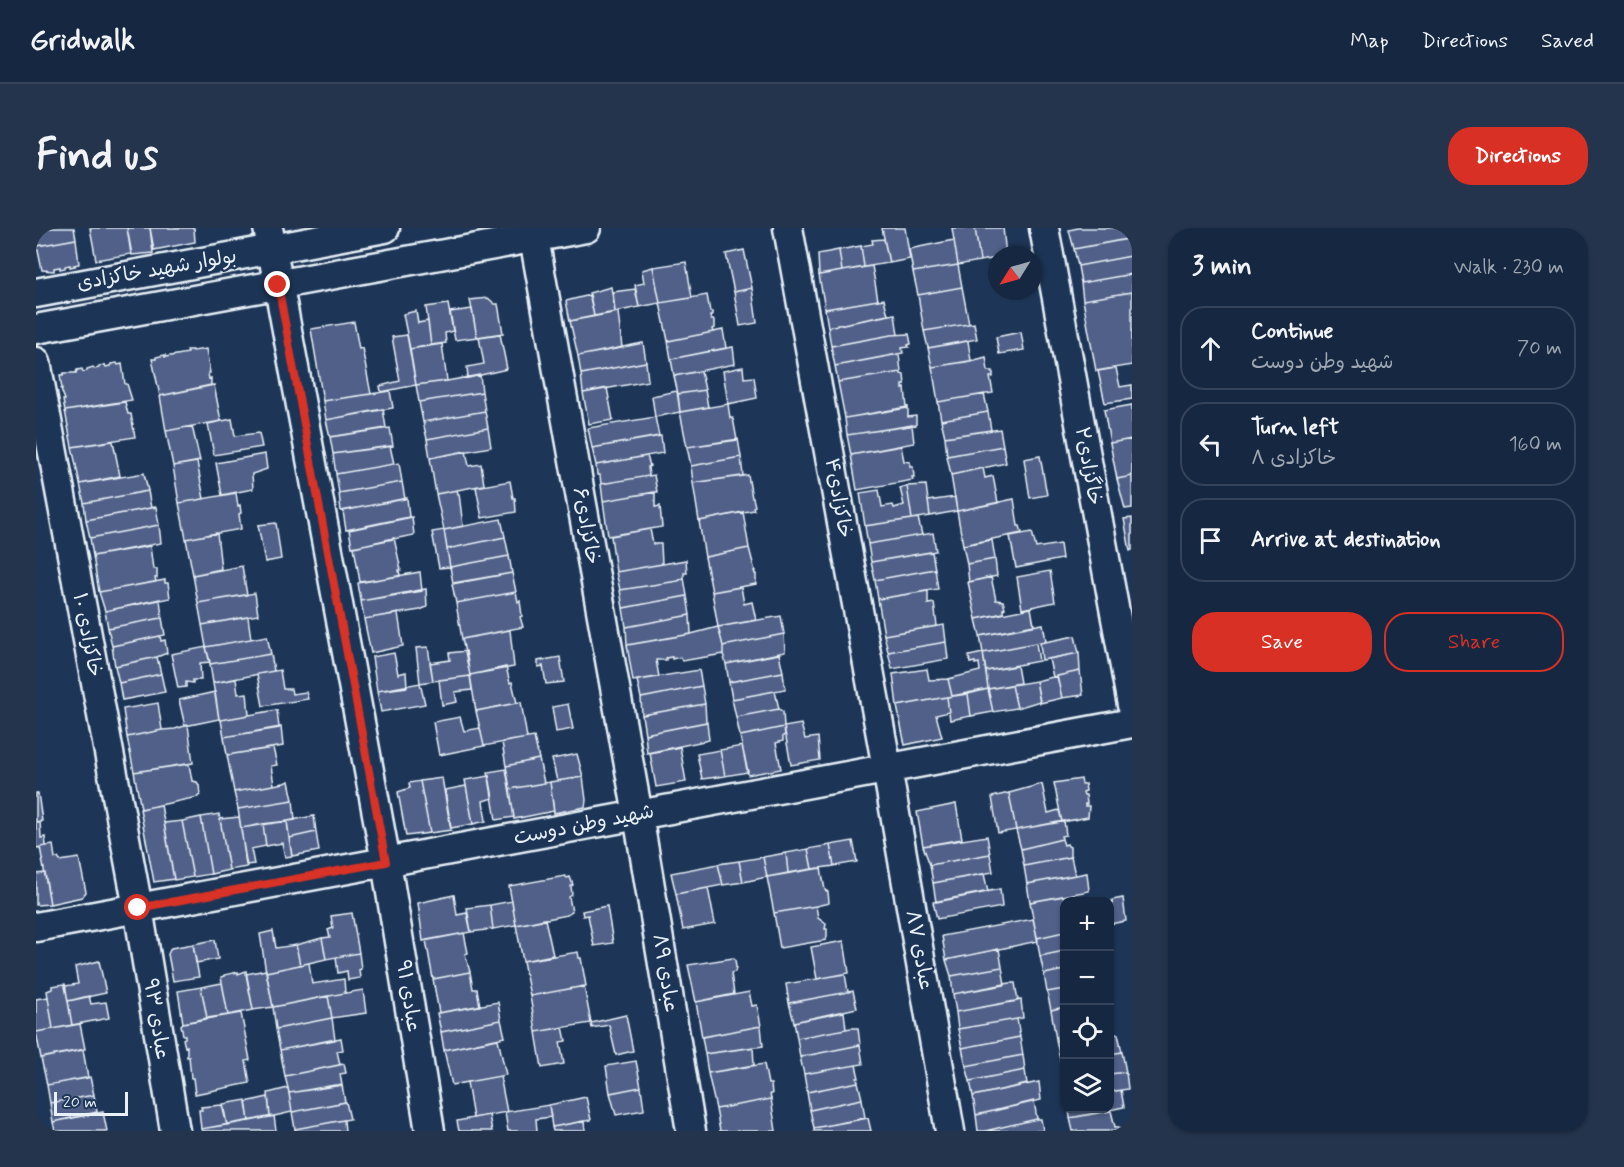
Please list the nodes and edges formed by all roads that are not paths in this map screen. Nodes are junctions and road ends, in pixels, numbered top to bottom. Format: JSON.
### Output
{"nodes":[{"id":1,"x":385,"y":228,"type":"edge"},
{"id":2,"x":586,"y":228,"type":"edge"},
{"id":3,"x":788,"y":228,"type":"edge"},
{"id":4,"x":1044,"y":228,"type":"edge"},
{"id":5,"x":270,"y":238,"type":"edge"},
{"id":6,"x":534,"y":238,"type":"junction"},
{"id":7,"x":278,"y":285,"type":"junction"},
{"id":8,"x":36,"y":293,"type":"edge"},
{"id":9,"x":36,"y":329,"type":"edge"},
{"id":10,"x":36,"y":362,"type":"edge"},
{"id":11,"x":1132,"y":705,"type":"edge"},
{"id":12,"x":1132,"y":723,"type":"edge"},
{"id":13,"x":887,"y":768,"type":"junction"},
{"id":14,"x":638,"y":815,"type":"junction"},
{"id":15,"x":386,"y":862,"type":"junction"},
{"id":16,"x":138,"y":908,"type":"junction"},
{"id":17,"x":36,"y":927,"type":"edge"},
{"id":18,"x":175,"y":1131,"type":"edge"},
{"id":19,"x":430,"y":1131,"type":"edge"},
{"id":20,"x":691,"y":1131,"type":"edge"},
{"id":21,"x":950,"y":1131,"type":"edge"}],
"edges":[{"from":1,"to":5,"type":"street","name":"بولوار شهید خاکزادی"},
{"from":2,"to":6,"type":"street"},
{"from":3,"to":13,"type":"street","name":"خاکزادی۴"},
{"from":4,"to":11,"type":"street","name":"خاگزادی۲"},
{"from":5,"to":7,"type":"street","name":"عبادی ۹۱"},
{"from":5,"to":8,"type":"street","name":"بولوار شهید خاکزادی"},
{"from":6,"to":7,"type":"street"},
{"from":6,"to":14,"type":"street","name":"خاکزادی۶"},
{"from":7,"to":9,"type":"street"},
{"from":7,"to":15,"type":"street","name":"عبادی ۹۱"},
{"from":10,"to":16,"type":"street","name":"خاکزادی ۱۰"},
{"from":12,"to":13,"type":"street","name":"شهید وطن دوست"},
{"from":13,"to":14,"type":"street","name":"شهید وطن دوست"},
{"from":13,"to":21,"type":"street","name":"عبادی ۸۷"},
{"from":14,"to":15,"type":"street","name":"شهید وطن دوست"},
{"from":14,"to":20,"type":"street","name":"عبادی ۸۹"},
{"from":15,"to":16,"type":"street","name":"شهید وطن دوست"},
{"from":15,"to":19,"type":"street","name":"عبادی ۹۱"},
{"from":16,"to":17,"type":"street","name":"شهید وطن دوست"},
{"from":16,"to":18,"type":"street","name":"عبادی ۹۳"}]}
